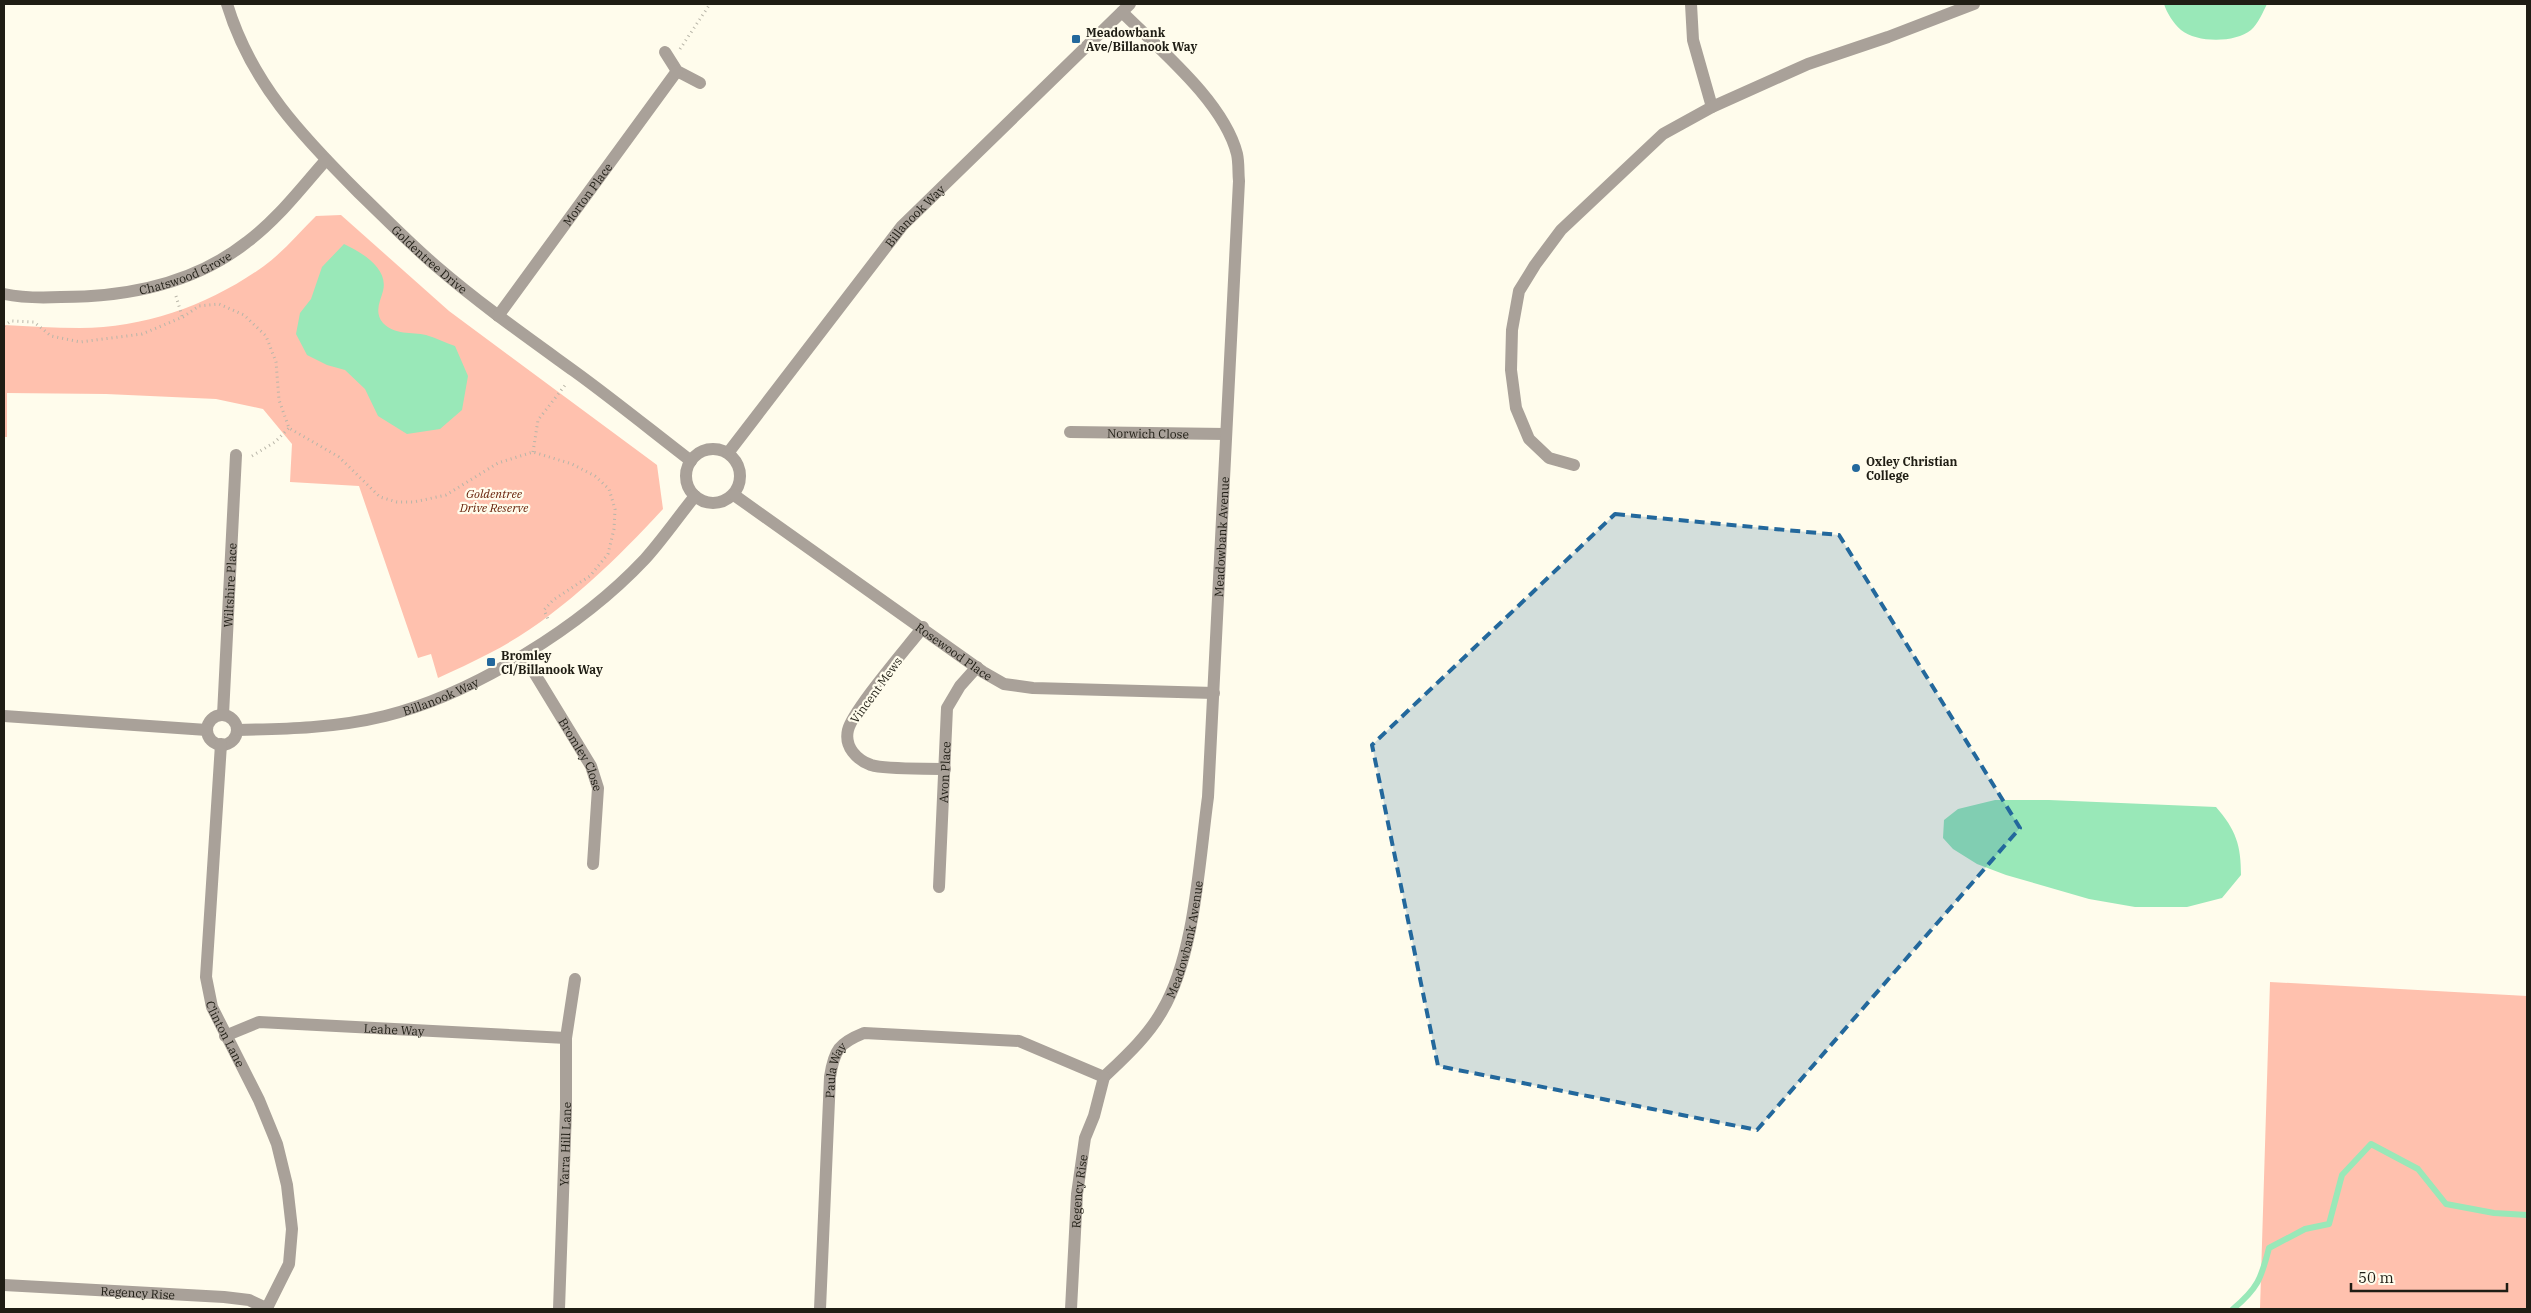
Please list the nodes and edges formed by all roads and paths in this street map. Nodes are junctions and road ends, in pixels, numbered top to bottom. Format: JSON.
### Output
{"nodes":[{"id":1,"x":227,"y":4,"type":"edge"},
{"id":2,"x":710,"y":4,"type":"edge"},
{"id":3,"x":1691,"y":4,"type":"edge"},
{"id":4,"x":1974,"y":4,"type":"edge"},
{"id":5,"x":1126,"y":8,"type":"edge"},
{"id":6,"x":671,"y":61,"type":"junction"},
{"id":7,"x":700,"y":83,"type":"dead end"},
{"id":8,"x":1712,"y":107,"type":"junction"},
{"id":9,"x":326,"y":160,"type":"junction"},
{"id":10,"x":4,"y":294,"type":"edge"},
{"id":11,"x":498,"y":316,"type":"junction"},
{"id":12,"x":4,"y":326,"type":"edge"},
{"id":13,"x":576,"y":372,"type":"junction"},
{"id":14,"x":289,"y":428,"type":"junction"},
{"id":15,"x":1070,"y":432,"type":"dead end"},
{"id":16,"x":1226,"y":434,"type":"junction"},
{"id":17,"x":533,"y":452,"type":"junction"},
{"id":18,"x":728,"y":453,"type":"junction"},
{"id":19,"x":236,"y":455,"type":"dead end"},
{"id":20,"x":256,"y":456,"type":"dead end"},
{"id":21,"x":691,"y":460,"type":"junction"},
{"id":22,"x":1574,"y":465,"type":"dead end"},
{"id":23,"x":734,"y":495,"type":"junction"},
{"id":24,"x":695,"y":496,"type":"junction"},
{"id":25,"x":923,"y":627,"type":"junction"},
{"id":26,"x":556,"y":632,"type":"junction"},
{"id":27,"x":524,"y":656,"type":"junction"},
{"id":28,"x":977,"y":667,"type":"junction"},
{"id":29,"x":1214,"y":693,"type":"junction"},
{"id":30,"x":223,"y":715,"type":"junction"},
{"id":31,"x":4,"y":716,"type":"edge"},
{"id":32,"x":208,"y":730,"type":"junction"},
{"id":33,"x":237,"y":730,"type":"junction"},
{"id":34,"x":221,"y":744,"type":"junction"},
{"id":35,"x":945,"y":769,"type":"junction"},
{"id":36,"x":593,"y":864,"type":"dead end"},
{"id":37,"x":939,"y":887,"type":"dead end"},
{"id":38,"x":575,"y":979,"type":"dead end"},
{"id":39,"x":225,"y":1036,"type":"junction"},
{"id":40,"x":566,"y":1038,"type":"junction"},
{"id":41,"x":1104,"y":1076,"type":"junction"},
{"id":42,"x":4,"y":1286,"type":"edge"},
{"id":43,"x":267,"y":1309,"type":"edge"},
{"id":44,"x":559,"y":1309,"type":"edge"},
{"id":45,"x":820,"y":1309,"type":"edge"},
{"id":46,"x":1071,"y":1309,"type":"edge"}],
"edges":[{"from":1,"to":9,"type":"street","name":"Goldentree Drive"},
{"from":2,"to":6,"type":"path"},
{"from":3,"to":8,"type":"street"},
{"from":4,"to":8,"type":"street"},
{"from":5,"to":16,"type":"street","name":"Meadowbank Avenue"},
{"from":5,"to":18,"type":"street","name":"Billanook Way"},
{"from":6,"to":7,"type":"street"},
{"from":6,"to":11,"type":"street","name":"Morton Place"},
{"from":8,"to":22,"type":"street"},
{"from":9,"to":10,"type":"street","name":"Chatswood Grove"},
{"from":9,"to":11,"type":"street","name":"Goldentree Drive"},
{"from":11,"to":13,"type":"street","name":"Goldentree Drive"},
{"from":12,"to":14,"type":"path"},
{"from":13,"to":17,"type":"path"},
{"from":13,"to":21,"type":"street","name":"Goldentree Drive"},
{"from":14,"to":17,"type":"path"},
{"from":14,"to":20,"type":"path"},
{"from":15,"to":16,"type":"street","name":"Norwich Close"},
{"from":16,"to":29,"type":"street","name":"Meadowbank Avenue"},
{"from":17,"to":26,"type":"path"},
{"from":18,"to":21,"type":"street"},
{"from":18,"to":23,"type":"street"},
{"from":19,"to":30,"type":"street","name":"Wiltshire Place"},
{"from":21,"to":24,"type":"street"},
{"from":23,"to":24,"type":"street"},
{"from":23,"to":25,"type":"street","name":"Rosewood Place"},
{"from":24,"to":26,"type":"street","name":"Billanook Way"},
{"from":25,"to":28,"type":"street","name":"Rosewood Place"},
{"from":25,"to":35,"type":"street","name":"Vincent Mews"},
{"from":26,"to":27,"type":"street","name":"Billanook Way"},
{"from":27,"to":33,"type":"street","name":"Billanook Way"},
{"from":27,"to":36,"type":"street","name":"Bromley Close"},
{"from":28,"to":29,"type":"street","name":"Rosewood Place"},
{"from":28,"to":35,"type":"street","name":"Avon Place"},
{"from":29,"to":41,"type":"street","name":"Meadowbank Avenue"},
{"from":30,"to":32,"type":"street"},
{"from":30,"to":33,"type":"street"},
{"from":31,"to":32,"type":"street"},
{"from":32,"to":34,"type":"street"},
{"from":33,"to":34,"type":"street"},
{"from":34,"to":39,"type":"street","name":"Clinton Lane"},
{"from":35,"to":37,"type":"street","name":"Avon Place"},
{"from":38,"to":40,"type":"street","name":"Yarra Hill Lane"},
{"from":39,"to":40,"type":"street","name":"Leahe Way"},
{"from":39,"to":43,"type":"street","name":"Clinton Lane"},
{"from":40,"to":44,"type":"street","name":"Yarra Hill Lane"},
{"from":41,"to":45,"type":"street","name":"Paula Way"},
{"from":41,"to":46,"type":"street","name":"Regency Rise"},
{"from":42,"to":43,"type":"street","name":"Regency Rise"}]}
